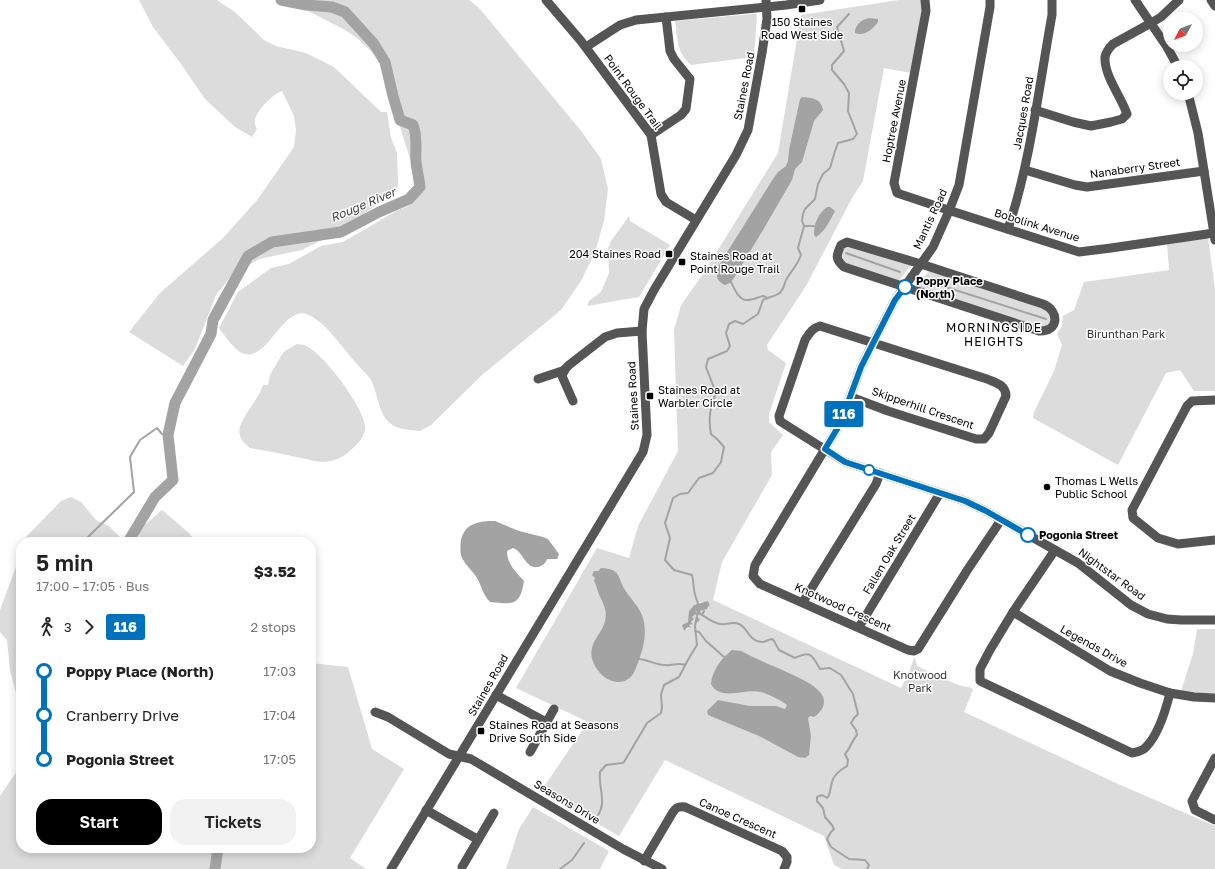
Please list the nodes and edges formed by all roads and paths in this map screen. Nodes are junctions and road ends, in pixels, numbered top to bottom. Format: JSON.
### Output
{"nodes":[{"id":1,"x":546,"y":0,"type":"edge"},
{"id":2,"x":820,"y":0,"type":"edge"},
{"id":3,"x":925,"y":0,"type":"edge"},
{"id":4,"x":990,"y":0,"type":"edge"},
{"id":5,"x":1052,"y":0,"type":"edge"},
{"id":6,"x":1135,"y":0,"type":"edge"},
{"id":7,"x":1179,"y":0,"type":"edge"},
{"id":8,"x":1211,"y":0,"type":"edge"},
{"id":9,"x":766,"y":4,"type":"edge"},
{"id":10,"x":1215,"y":6,"type":"edge"},
{"id":11,"x":666,"y":17,"type":"junction"},
{"id":12,"x":1151,"y":23,"type":"junction"},
{"id":13,"x":586,"y":47,"type":"junction"},
{"id":14,"x":1174,"y":60,"type":"edge"},
{"id":15,"x":1190,"y":100,"type":"edge"},
{"id":16,"x":1035,"y":110,"type":"junction"},
{"id":17,"x":651,"y":135,"type":"junction"},
{"id":18,"x":1025,"y":170,"type":"junction"},
{"id":19,"x":1204,"y":171,"type":"junction"},
{"id":20,"x":949,"y":211,"type":"junction"},
{"id":21,"x":696,"y":220,"type":"junction"},
{"id":22,"x":1008,"y":229,"type":"junction"},
{"id":23,"x":1214,"y":236,"type":"edge"},
{"id":24,"x":921,"y":264,"type":"junction"},
{"id":25,"x":905,"y":287,"type":"junction"},
{"id":26,"x":642,"y":331,"type":"junction"},
{"id":27,"x":873,"y":343,"type":"junction"},
{"id":28,"x":565,"y":370,"type":"junction"},
{"id":29,"x":538,"y":379,"type":"dead end"},
{"id":30,"x":851,"y":397,"type":"junction"},
{"id":31,"x":1215,"y":400,"type":"edge"},
{"id":32,"x":573,"y":401,"type":"dead end"},
{"id":33,"x":825,"y":449,"type":"junction"},
{"id":34,"x":880,"y":473,"type":"junction"},
{"id":35,"x":940,"y":493,"type":"junction"},
{"id":36,"x":1001,"y":520,"type":"junction"},
{"id":37,"x":1215,"y":540,"type":"edge"},
{"id":38,"x":1055,"y":550,"type":"junction"},
{"id":39,"x":803,"y":602,"type":"junction"},
{"id":40,"x":1013,"y":612,"type":"junction"},
{"id":41,"x":1215,"y":620,"type":"edge"},
{"id":42,"x":859,"y":627,"type":"junction"},
{"id":43,"x":1170,"y":692,"type":"junction"},
{"id":44,"x":496,"y":695,"type":"junction"},
{"id":45,"x":1215,"y":698,"type":"edge"},
{"id":46,"x":554,"y":709,"type":"dead end"},
{"id":47,"x":375,"y":712,"type":"dead end"},
{"id":48,"x":546,"y":722,"type":"junction"},
{"id":49,"x":530,"y":752,"type":"dead end"},
{"id":50,"x":460,"y":756,"type":"junction"},
{"id":51,"x":1215,"y":758,"type":"edge"},
{"id":52,"x":426,"y":810,"type":"junction"},
{"id":53,"x":494,"y":813,"type":"dead end"},
{"id":54,"x":1215,"y":820,"type":"edge"},
{"id":55,"x":478,"y":839,"type":"junction"},
{"id":56,"x":644,"y":861,"type":"junction"},
{"id":57,"x":462,"y":867,"type":"dead end"},
{"id":58,"x":395,"y":868,"type":"edge"},
{"id":59,"x":662,"y":869,"type":"edge"},
{"id":60,"x":784,"y":869,"type":"edge"}],
"edges":[{"from":1,"to":13,"type":"street","name":"Point Rouge Trail"},
{"from":2,"to":9,"type":"street"},
{"from":3,"to":20,"type":"street","name":"Hoptree Avenue"},
{"from":4,"to":20,"type":"street","name":"Mantis Road"},
{"from":5,"to":16,"type":"street","name":"Jacques Road"},
{"from":6,"to":12,"type":"street"},
{"from":7,"to":12,"type":"street"},
{"from":8,"to":10,"type":"street"},
{"from":9,"to":11,"type":"street"},
{"from":9,"to":21,"type":"street","name":"Staines Road"},
{"from":11,"to":13,"type":"street"},
{"from":11,"to":17,"type":"street"},
{"from":12,"to":14,"type":"street"},
{"from":12,"to":16,"type":"street"},
{"from":13,"to":17,"type":"street","name":"Point Rouge Trail"},
{"from":15,"to":19,"type":"street"},
{"from":16,"to":18,"type":"street","name":"Jacques Road"},
{"from":17,"to":21,"type":"street","name":"Point Rouge Trail"},
{"from":18,"to":19,"type":"street","name":"Nanaberry Street"},
{"from":18,"to":22,"type":"street","name":"Jacques Road"},
{"from":19,"to":23,"type":"street"},
{"from":20,"to":22,"type":"street","name":"Bobolink Avenue"},
{"from":20,"to":24,"type":"street","name":"Mantis Road"},
{"from":21,"to":26,"type":"street","name":"Staines Road"},
{"from":22,"to":23,"type":"street","name":"Bobolink Avenue"},
{"from":24,"to":25,"type":"street","name":"Mantis Road"},
{"from":24,"to":25,"type":"street"},
{"from":24,"to":25,"type":"street"},
{"from":25,"to":27,"type":"street","name":"Mantis Road"},
{"from":26,"to":28,"type":"street"},
{"from":26,"to":44,"type":"street","name":"Staines Road"},
{"from":27,"to":30,"type":"street","name":"Mantis Road"},
{"from":27,"to":30,"type":"street","name":"Skipperhill Crescent"},
{"from":27,"to":33,"type":"street","name":"Nightstar Road"},
{"from":28,"to":29,"type":"street"},
{"from":28,"to":32,"type":"street"},
{"from":30,"to":33,"type":"street","name":"Mantis Road"},
{"from":31,"to":37,"type":"street"},
{"from":33,"to":34,"type":"street","name":"Nightstar Road"},
{"from":33,"to":39,"type":"street","name":"Knotwood Crescent"},
{"from":34,"to":35,"type":"street","name":"Nightstar Road"},
{"from":34,"to":39,"type":"street"},
{"from":35,"to":36,"type":"street","name":"Nightstar Road"},
{"from":35,"to":42,"type":"street","name":"Fallen Oak Street"},
{"from":36,"to":38,"type":"street","name":"Nightstar Road"},
{"from":36,"to":42,"type":"street","name":"Knotwood Crescent"},
{"from":38,"to":40,"type":"street"},
{"from":38,"to":41,"type":"street","name":"Nightstar Road"},
{"from":39,"to":42,"type":"street","name":"Knotwood Crescent"},
{"from":40,"to":43,"type":"street","name":"Legends Drive"},
{"from":40,"to":43,"type":"street"},
{"from":43,"to":45,"type":"street","name":"Legends Drive"},
{"from":44,"to":48,"type":"street"},
{"from":44,"to":50,"type":"street","name":"Staines Road"},
{"from":46,"to":48,"type":"street"},
{"from":47,"to":50,"type":"street","name":"Seasons Drive"},
{"from":48,"to":49,"type":"street"},
{"from":50,"to":52,"type":"street","name":"Staines Road"},
{"from":50,"to":56,"type":"street","name":"Seasons Drive"},
{"from":51,"to":54,"type":"street"},
{"from":52,"to":55,"type":"street"},
{"from":52,"to":58,"type":"street","name":"Staines Road"},
{"from":53,"to":55,"type":"street"},
{"from":55,"to":57,"type":"street"},
{"from":56,"to":59,"type":"street","name":"Seasons Drive"},
{"from":56,"to":60,"type":"street","name":"Canoe Crescent"}]}
